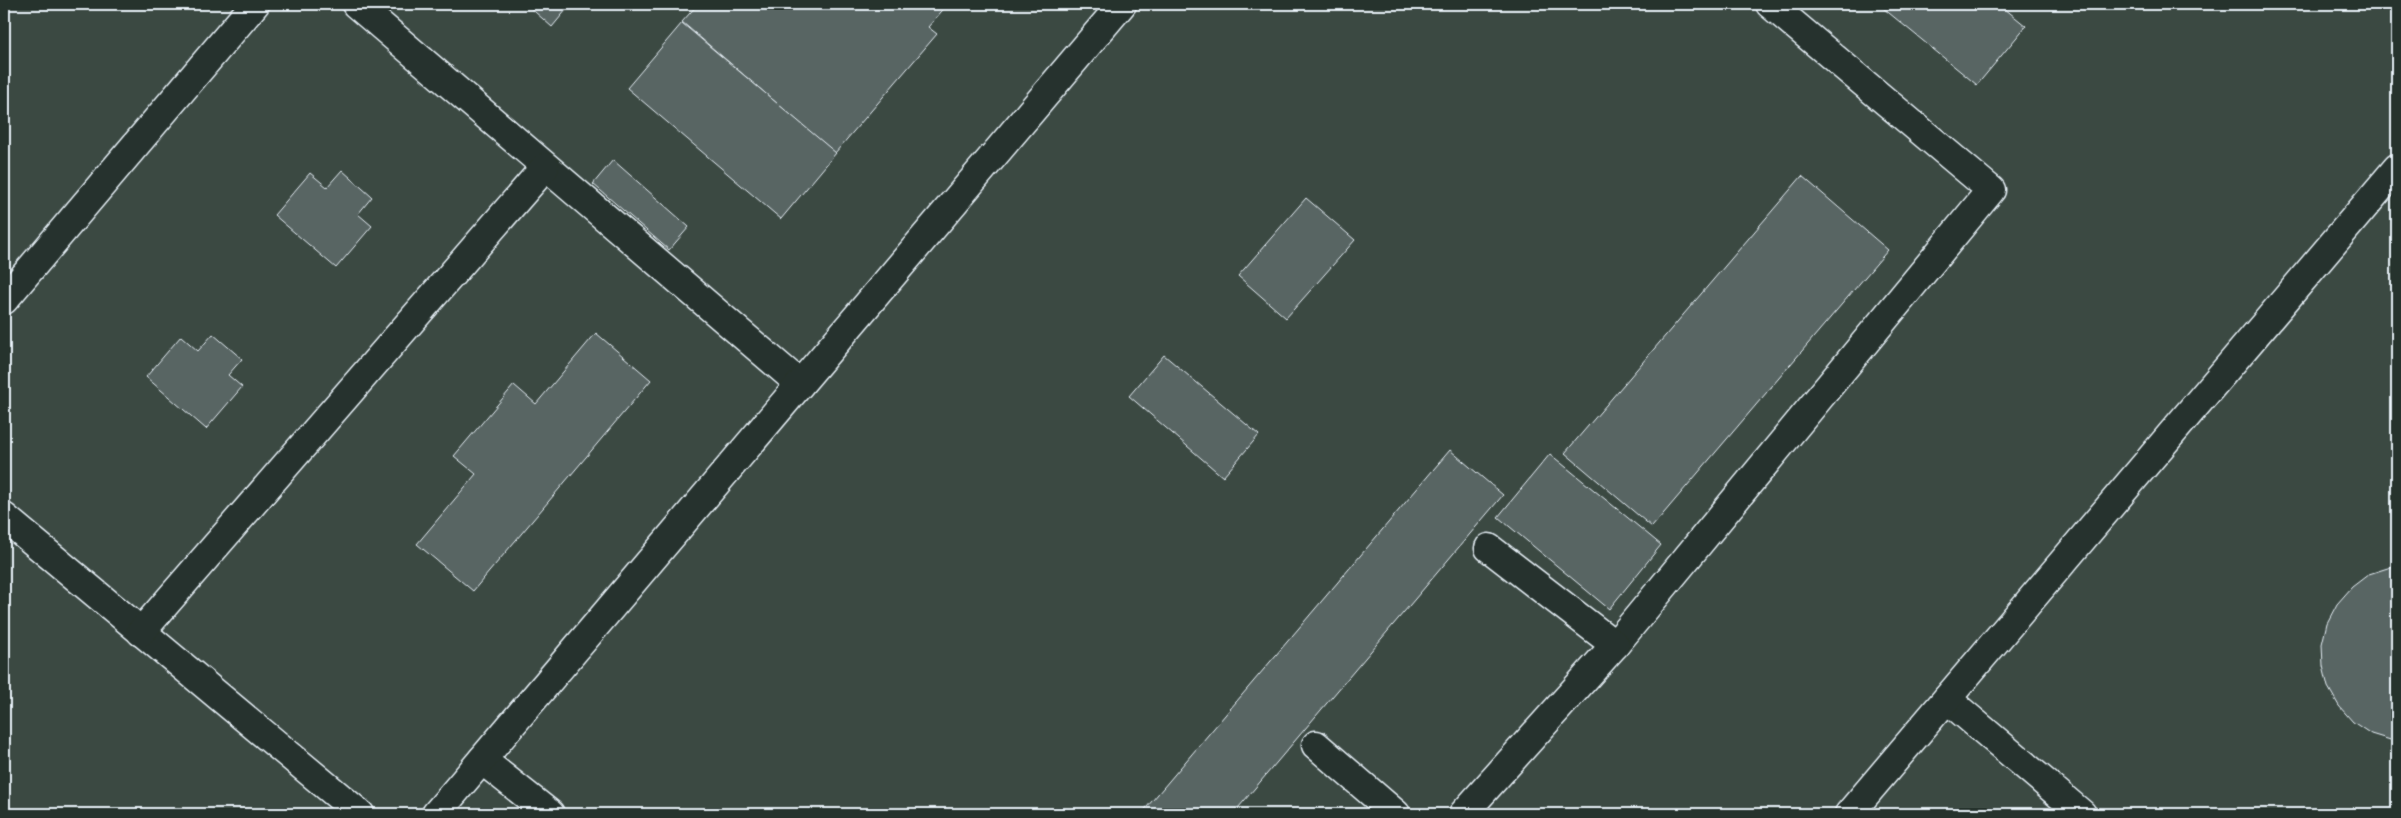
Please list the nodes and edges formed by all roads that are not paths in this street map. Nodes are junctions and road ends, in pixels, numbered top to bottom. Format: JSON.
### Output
{"nodes":[{"id":1,"x":255,"y":4,"type":"edge"},
{"id":2,"x":356,"y":4,"type":"edge"},
{"id":3,"x":1122,"y":4,"type":"edge"},
{"id":4,"x":1770,"y":4,"type":"edge"},
{"id":5,"x":545,"y":167,"type":"junction"},
{"id":6,"x":2397,"y":168,"type":"edge"},
{"id":7,"x":4,"y":300,"type":"edge"},
{"id":8,"x":800,"y":384,"type":"junction"},
{"id":9,"x":4,"y":517,"type":"edge"},
{"id":10,"x":1489,"y":548,"type":"dead end"},
{"id":11,"x":141,"y":632,"type":"junction"},
{"id":12,"x":1615,"y":645,"type":"junction"},
{"id":13,"x":1947,"y":699,"type":"junction"},
{"id":14,"x":1316,"y":745,"type":"dead end"},
{"id":15,"x":482,"y":760,"type":"junction"},
{"id":16,"x":360,"y":814,"type":"edge"},
{"id":17,"x":436,"y":814,"type":"edge"},
{"id":18,"x":550,"y":814,"type":"edge"},
{"id":19,"x":1396,"y":814,"type":"edge"},
{"id":20,"x":1463,"y":814,"type":"edge"},
{"id":21,"x":1849,"y":814,"type":"edge"},
{"id":22,"x":2082,"y":814,"type":"edge"}],
"edges":[{"from":1,"to":7,"type":"lane"},
{"from":2,"to":5,"type":"lane"},
{"from":3,"to":8,"type":"lane"},
{"from":4,"to":12,"type":"lane"},
{"from":5,"to":8,"type":"lane"},
{"from":5,"to":11,"type":"lane"},
{"from":6,"to":13,"type":"lane"},
{"from":8,"to":15,"type":"lane"},
{"from":9,"to":11,"type":"lane"},
{"from":10,"to":12,"type":"lane"},
{"from":11,"to":16,"type":"lane"},
{"from":12,"to":20,"type":"lane"},
{"from":13,"to":21,"type":"lane"},
{"from":13,"to":22,"type":"lane"},
{"from":14,"to":19,"type":"lane"},
{"from":15,"to":17,"type":"lane"},
{"from":15,"to":18,"type":"lane"}]}
